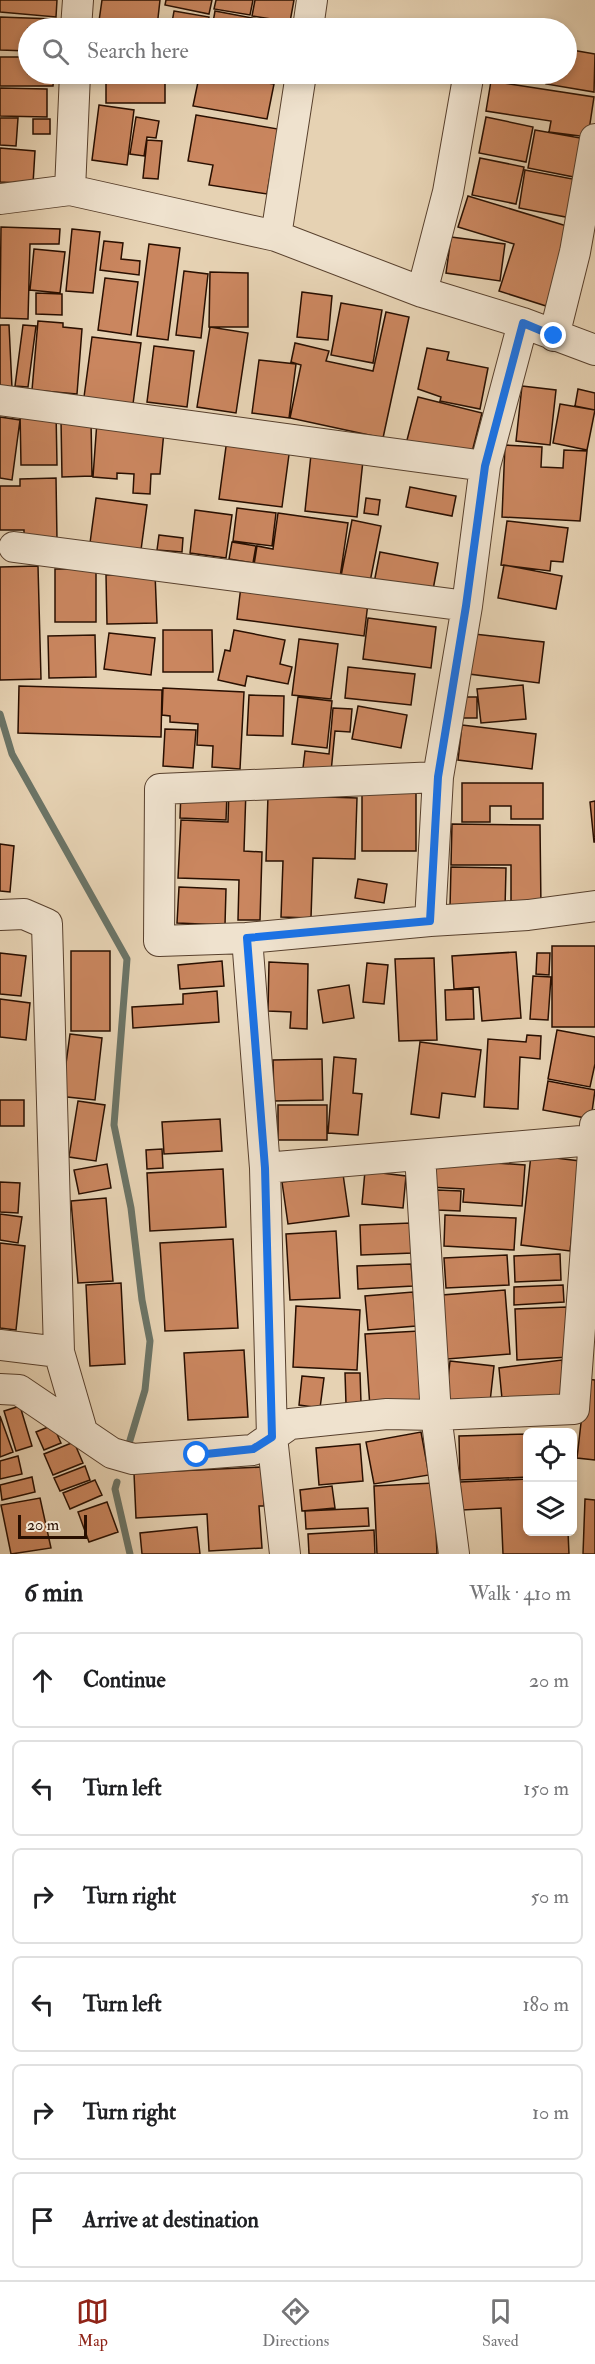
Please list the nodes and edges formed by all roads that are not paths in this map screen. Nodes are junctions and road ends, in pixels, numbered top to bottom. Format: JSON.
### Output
{"nodes":[{"id":1,"x":78,"y":0,"type":"edge"},
{"id":2,"x":312,"y":0,"type":"edge"},
{"id":3,"x":77,"y":18,"type":"edge"},
{"id":4,"x":309,"y":18,"type":"edge"},
{"id":5,"x":75,"y":84,"type":"edge"},
{"id":6,"x":299,"y":84,"type":"edge"},
{"id":7,"x":467,"y":84,"type":"edge"},
{"id":8,"x":595,"y":139,"type":"edge"},
{"id":9,"x":70,"y":190,"type":"junction"},
{"id":10,"x":0,"y":199,"type":"edge"},
{"id":11,"x":276,"y":236,"type":"junction"},
{"id":12,"x":422,"y":291,"type":"junction"},
{"id":13,"x":523,"y":323,"type":"junction"},
{"id":14,"x":554,"y":336,"type":"junction"},
{"id":15,"x":595,"y":350,"type":"edge"},
{"id":16,"x":0,"y":400,"type":"edge"},
{"id":17,"x":485,"y":466,"type":"junction"},
{"id":18,"x":14,"y":547,"type":"dead end"},
{"id":19,"x":466,"y":606,"type":"junction"},
{"id":20,"x":438,"y":777,"type":"junction"},
{"id":21,"x":595,"y":906,"type":"edge"},
{"id":22,"x":0,"y":915,"type":"edge"},
{"id":23,"x":430,"y":921,"type":"junction"},
{"id":24,"x":247,"y":938,"type":"junction"},
{"id":25,"x":594,"y":1133,"type":"edge"},
{"id":26,"x":420,"y":1155,"type":"junction"},
{"id":27,"x":265,"y":1168,"type":"junction"},
{"id":28,"x":0,"y":1344,"type":"edge"},
{"id":29,"x":59,"y":1352,"type":"junction"},
{"id":30,"x":586,"y":1368,"type":"edge"},
{"id":31,"x":0,"y":1389,"type":"edge"},
{"id":32,"x":436,"y":1415,"type":"junction"},
{"id":33,"x":82,"y":1431,"type":"junction"},
{"id":34,"x":272,"y":1437,"type":"junction"},
{"id":35,"x":285,"y":1554,"type":"edge"},
{"id":36,"x":454,"y":1554,"type":"edge"}],
"edges":[{"from":1,"to":3,"type":"street"},
{"from":2,"to":4,"type":"street"},
{"from":5,"to":9,"type":"street"},
{"from":6,"to":11,"type":"street"},
{"from":7,"to":12,"type":"street"},
{"from":8,"to":14,"type":"street"},
{"from":9,"to":10,"type":"street"},
{"from":9,"to":11,"type":"street"},
{"from":11,"to":12,"type":"street"},
{"from":12,"to":13,"type":"street"},
{"from":13,"to":14,"type":"street"},
{"from":13,"to":17,"type":"street"},
{"from":14,"to":15,"type":"street"},
{"from":16,"to":17,"type":"street"},
{"from":17,"to":19,"type":"street"},
{"from":18,"to":19,"type":"street"},
{"from":19,"to":20,"type":"street"},
{"from":20,"to":23,"type":"street"},
{"from":20,"to":24,"type":"street"},
{"from":21,"to":23,"type":"street"},
{"from":22,"to":29,"type":"street"},
{"from":23,"to":24,"type":"street"},
{"from":24,"to":27,"type":"street"},
{"from":25,"to":26,"type":"street"},
{"from":25,"to":30,"type":"street"},
{"from":26,"to":27,"type":"street"},
{"from":26,"to":32,"type":"street"},
{"from":27,"to":34,"type":"street"},
{"from":28,"to":29,"type":"street"},
{"from":29,"to":33,"type":"street"},
{"from":30,"to":32,"type":"street"},
{"from":31,"to":33,"type":"street"},
{"from":32,"to":34,"type":"street"},
{"from":32,"to":36,"type":"street"},
{"from":33,"to":34,"type":"street"},
{"from":34,"to":35,"type":"street"}]}
